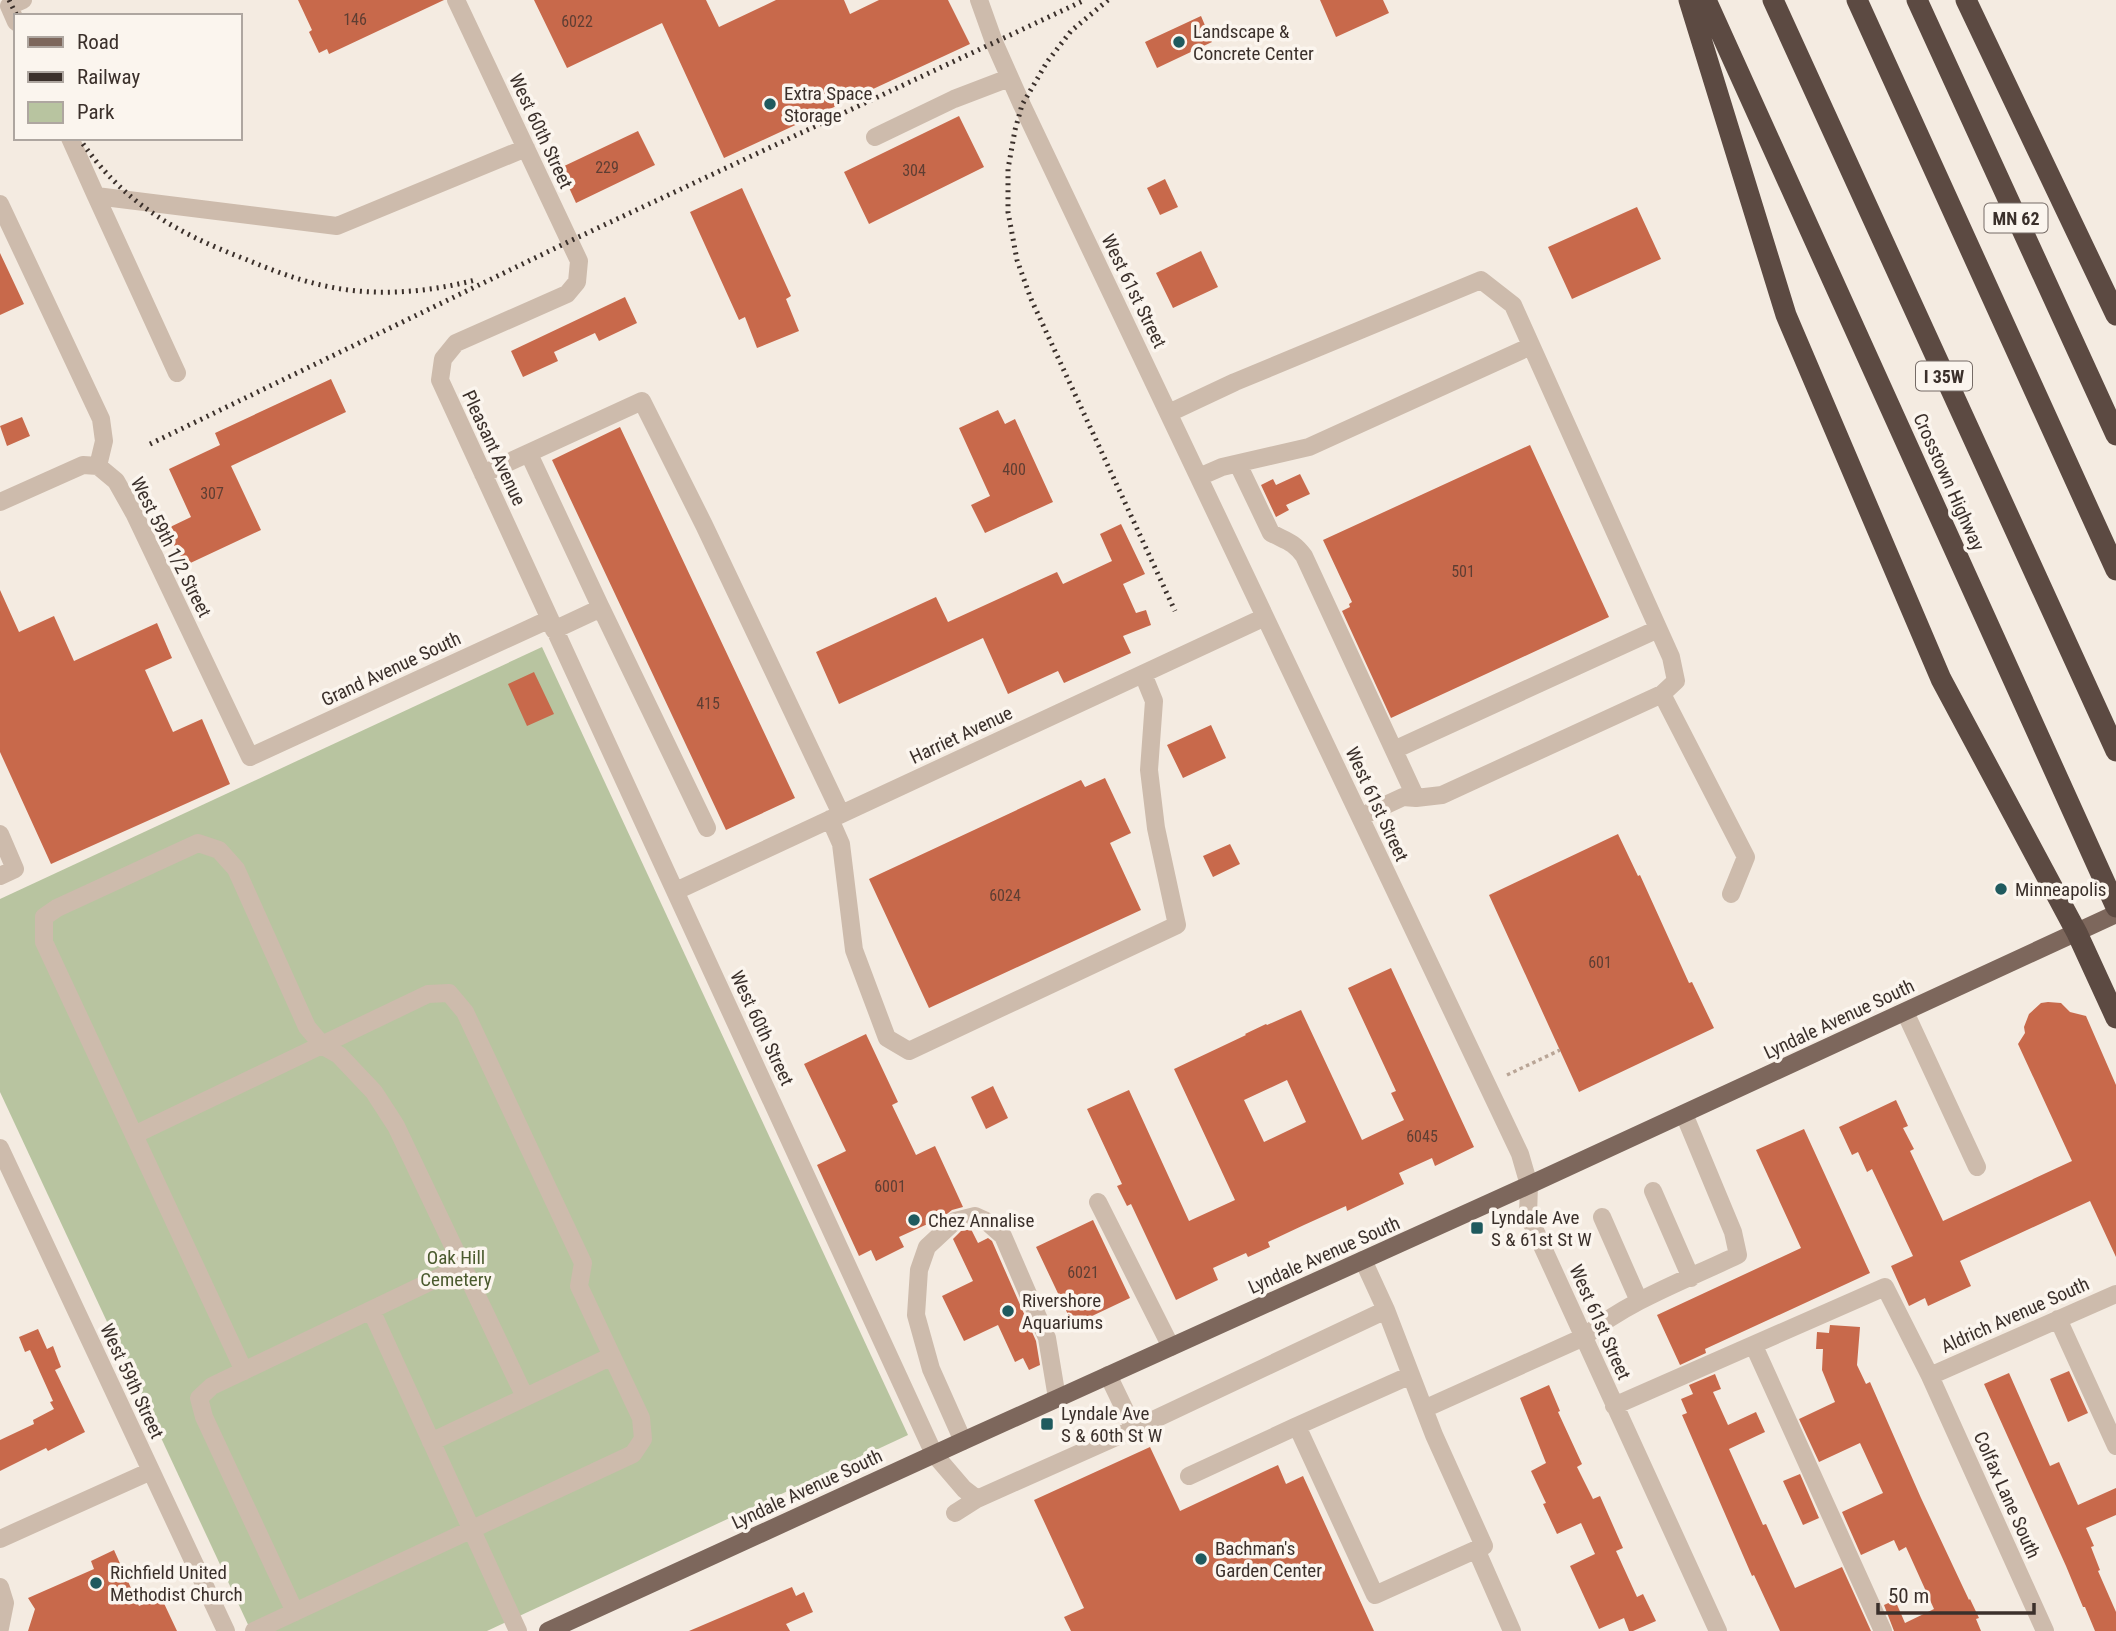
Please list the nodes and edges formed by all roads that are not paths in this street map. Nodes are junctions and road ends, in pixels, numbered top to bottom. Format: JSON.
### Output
{"nodes":[{"id":1,"x":456,"y":0,"type":"edge"},
{"id":2,"x":979,"y":0,"type":"edge"},
{"id":3,"x":1689,"y":0,"type":"edge"},
{"id":4,"x":1706,"y":0,"type":"edge"},
{"id":5,"x":1773,"y":0,"type":"edge"},
{"id":6,"x":1857,"y":0,"type":"edge"},
{"id":7,"x":1917,"y":0,"type":"edge"},
{"id":8,"x":1966,"y":0,"type":"edge"},
{"id":9,"x":1009,"y":78,"type":"junction"},
{"id":10,"x":875,"y":137,"type":"dead end"},
{"id":11,"x":71,"y":140,"type":"edge"},
{"id":12,"x":526,"y":148,"type":"junction"},
{"id":13,"x":96,"y":196,"type":"junction"},
{"id":14,"x":0,"y":204,"type":"edge"},
{"id":15,"x":577,"y":282,"type":"joint"},
{"id":16,"x":2116,"y":315,"type":"edge"},
{"id":17,"x":1531,"y":346,"type":"junction"},
{"id":18,"x":177,"y":373,"type":"dead end"},
{"id":19,"x":1169,"y":412,"type":"junction"},
{"id":20,"x":2116,"y":435,"type":"edge"},
{"id":21,"x":529,"y":454,"type":"junction"},
{"id":22,"x":1238,"y":464,"type":"junction"},
{"id":23,"x":99,"y":466,"type":"junction"},
{"id":24,"x":483,"y":474,"type":"junction"},
{"id":25,"x":1199,"y":477,"type":"junction"},
{"id":26,"x":0,"y":502,"type":"edge"},
{"id":27,"x":2116,"y":570,"type":"edge"},
{"id":28,"x":601,"y":608,"type":"junction"},
{"id":29,"x":1265,"y":617,"type":"junction"},
{"id":30,"x":552,"y":624,"type":"junction"},
{"id":31,"x":1658,"y":629,"type":"junction"},
{"id":32,"x":1143,"y":674,"type":"junction"},
{"id":33,"x":1662,"y":694,"type":"junction"},
{"id":34,"x":1394,"y":750,"type":"junction"},
{"id":35,"x":2116,"y":751,"type":"edge"},
{"id":36,"x":250,"y":757,"type":"joint"},
{"id":37,"x":1416,"y":798,"type":"junction"},
{"id":38,"x":836,"y":816,"type":"junction"},
{"id":39,"x":1360,"y":817,"type":"junction"},
{"id":40,"x":707,"y":828,"type":"dead end"},
{"id":41,"x":0,"y":834,"type":"edge"},
{"id":42,"x":0,"y":876,"type":"edge"},
{"id":43,"x":676,"y":891,"type":"junction"},
{"id":44,"x":1731,"y":894,"type":"dead end"},
{"id":45,"x":2116,"y":907,"type":"edge"},
{"id":46,"x":2116,"y":914,"type":"edge"},
{"id":47,"x":2077,"y":933,"type":"junction"},
{"id":48,"x":1905,"y":1012,"type":"junction"},
{"id":49,"x":2116,"y":1018,"type":"edge"},
{"id":50,"x":323,"y":1045,"type":"junction"},
{"id":51,"x":1684,"y":1114,"type":"junction"},
{"id":52,"x":134,"y":1135,"type":"junction"},
{"id":53,"x":0,"y":1148,"type":"edge"},
{"id":54,"x":1977,"y":1167,"type":"dead end"},
{"id":55,"x":1529,"y":1185,"type":"junction"},
{"id":56,"x":8,"y":1186,"type":"edge"},
{"id":57,"x":1653,"y":1191,"type":"dead end"},
{"id":58,"x":1098,"y":1202,"type":"dead end"},
{"id":59,"x":1602,"y":1217,"type":"dead end"},
{"id":60,"x":1363,"y":1260,"type":"junction"},
{"id":61,"x":463,"y":1266,"type":"junction"},
{"id":62,"x":1691,"y":1278,"type":"junction"},
{"id":63,"x":2116,"y":1294,"type":"edge"},
{"id":64,"x":1639,"y":1301,"type":"junction"},
{"id":65,"x":371,"y":1310,"type":"junction"},
{"id":66,"x":1386,"y":1310,"type":"junction"},
{"id":67,"x":2058,"y":1319,"type":"junction"},
{"id":68,"x":1584,"y":1337,"type":"junction"},
{"id":69,"x":1754,"y":1346,"type":"junction"},
{"id":70,"x":1171,"y":1347,"type":"junction"},
{"id":71,"x":612,"y":1356,"type":"junction"},
{"id":72,"x":244,"y":1371,"type":"junction"},
{"id":73,"x":1108,"y":1375,"type":"junction"},
{"id":74,"x":1411,"y":1375,"type":"junction"},
{"id":75,"x":1930,"y":1376,"type":"junction"},
{"id":76,"x":525,"y":1397,"type":"junction"},
{"id":77,"x":1057,"y":1398,"type":"junction"},
{"id":78,"x":1615,"y":1406,"type":"junction"},
{"id":79,"x":1424,"y":1409,"type":"junction"},
{"id":80,"x":1297,"y":1426,"type":"junction"},
{"id":81,"x":1134,"y":1429,"type":"junction"},
{"id":82,"x":963,"y":1441,"type":"junction"},
{"id":83,"x":431,"y":1442,"type":"junction"},
{"id":84,"x":2116,"y":1446,"type":"edge"},
{"id":85,"x":934,"y":1454,"type":"junction"},
{"id":86,"x":151,"y":1471,"type":"junction"},
{"id":87,"x":1189,"y":1476,"type":"dead end"},
{"id":88,"x":977,"y":1499,"type":"junction"},
{"id":89,"x":955,"y":1513,"type":"dead end"},
{"id":90,"x":472,"y":1531,"type":"junction"},
{"id":91,"x":0,"y":1539,"type":"edge"},
{"id":92,"x":1480,"y":1547,"type":"junction"},
{"id":93,"x":0,"y":1587,"type":"edge"},
{"id":94,"x":295,"y":1612,"type":"junction"},
{"id":95,"x":0,"y":1628,"type":"edge"},
{"id":96,"x":226,"y":1631,"type":"edge"},
{"id":97,"x":254,"y":1631,"type":"edge"},
{"id":98,"x":518,"y":1631,"type":"edge"},
{"id":99,"x":548,"y":1631,"type":"edge"},
{"id":100,"x":1512,"y":1631,"type":"edge"},
{"id":101,"x":1718,"y":1631,"type":"edge"},
{"id":102,"x":1883,"y":1631,"type":"edge"},
{"id":103,"x":2045,"y":1631,"type":"edge"}],
"edges":[{"from":1,"to":12,"type":"street","name":"West 60th Street"},
{"from":2,"to":9,"type":"street","name":"West 61st Street"},
{"from":3,"to":47,"type":"highway"},
{"from":4,"to":45,"type":"highway","name":"Crosstown Highway"},
{"from":5,"to":35,"type":"highway","number":"I 35W"},
{"from":6,"to":27,"type":"highway"},
{"from":7,"to":20,"type":"highway","number":"MN 62"},
{"from":8,"to":16,"type":"highway"},
{"from":9,"to":10,"type":"street"},
{"from":9,"to":19,"type":"street","name":"West 61st Street"},
{"from":11,"to":13,"type":"street"},
{"from":12,"to":13,"type":"street"},
{"from":12,"to":15,"type":"street","name":"West 60th Street"},
{"from":13,"to":18,"type":"street"},
{"from":14,"to":23,"type":"street"},
{"from":15,"to":24,"type":"street","name":"Pleasant Avenue"},
{"from":17,"to":19,"type":"street"},
{"from":17,"to":22,"type":"street"},
{"from":17,"to":31,"type":"street"},
{"from":19,"to":25,"type":"street","name":"West 61st Street"},
{"from":21,"to":24,"type":"street"},
{"from":21,"to":28,"type":"street"},
{"from":21,"to":38,"type":"street"},
{"from":22,"to":25,"type":"street"},
{"from":22,"to":34,"type":"street"},
{"from":23,"to":26,"type":"street"},
{"from":23,"to":36,"type":"street","name":"West 59th 1/2 Street"},
{"from":24,"to":30,"type":"street","name":"Pleasant Avenue"},
{"from":25,"to":29,"type":"street","name":"West 61st Street"},
{"from":28,"to":30,"type":"street","name":"Grand Avenue South"},
{"from":28,"to":40,"type":"street"},
{"from":29,"to":32,"type":"street","name":"Harriet Avenue"},
{"from":29,"to":39,"type":"street","name":"West 61st Street"},
{"from":30,"to":36,"type":"street","name":"Grand Avenue South"},
{"from":30,"to":43,"type":"street","name":"West 60th Street"},
{"from":31,"to":33,"type":"street"},
{"from":31,"to":34,"type":"street"},
{"from":32,"to":38,"type":"street","name":"Harriet Avenue"},
{"from":32,"to":38,"type":"street"},
{"from":33,"to":37,"type":"street"},
{"from":33,"to":44,"type":"street"},
{"from":34,"to":37,"type":"street"},
{"from":37,"to":39,"type":"street"},
{"from":38,"to":43,"type":"street","name":"Harriet Avenue"},
{"from":39,"to":55,"type":"street","name":"West 61st Street"},
{"from":41,"to":42,"type":"street"},
{"from":43,"to":85,"type":"street","name":"West 60th Street"},
{"from":46,"to":47,"type":"main road","name":"Lyndale Avenue South"},
{"from":47,"to":48,"type":"main road","name":"Lyndale Avenue South"},
{"from":47,"to":49,"type":"highway"},
{"from":48,"to":51,"type":"main road","name":"Lyndale Avenue South"},
{"from":48,"to":54,"type":"street"},
{"from":50,"to":52,"type":"street"},
{"from":50,"to":52,"type":"street"},
{"from":50,"to":61,"type":"street"},
{"from":50,"to":71,"type":"street"},
{"from":51,"to":55,"type":"main road","name":"Lyndale Avenue South"},
{"from":51,"to":62,"type":"street"},
{"from":52,"to":72,"type":"street"},
{"from":53,"to":56,"type":"street","name":"West 59th Street"},
{"from":55,"to":60,"type":"main road","name":"Lyndale Avenue South"},
{"from":55,"to":68,"type":"street","name":"West 61st Street"},
{"from":56,"to":86,"type":"street","name":"West 59th Street"},
{"from":57,"to":62,"type":"street"},
{"from":58,"to":70,"type":"street"},
{"from":59,"to":64,"type":"street"},
{"from":60,"to":66,"type":"street"},
{"from":60,"to":70,"type":"main road","name":"Lyndale Avenue South"},
{"from":61,"to":65,"type":"street"},
{"from":61,"to":76,"type":"street"},
{"from":62,"to":64,"type":"street"},
{"from":63,"to":67,"type":"street","name":"Aldrich Avenue South"},
{"from":64,"to":68,"type":"street"},
{"from":65,"to":72,"type":"street"},
{"from":65,"to":83,"type":"street"},
{"from":66,"to":74,"type":"street"},
{"from":66,"to":81,"type":"street"},
{"from":67,"to":75,"type":"street","name":"Aldrich Avenue South"},
{"from":67,"to":84,"type":"street"},
{"from":68,"to":78,"type":"street","name":"West 61st Street"},
{"from":68,"to":79,"type":"street"},
{"from":69,"to":75,"type":"street","name":"Colfax Lane South"},
{"from":69,"to":78,"type":"street"},
{"from":69,"to":102,"type":"street"},
{"from":70,"to":73,"type":"main road","name":"Lyndale Avenue South"},
{"from":71,"to":76,"type":"street"},
{"from":71,"to":90,"type":"street"},
{"from":72,"to":94,"type":"street"},
{"from":73,"to":77,"type":"main road","name":"Lyndale Avenue South"},
{"from":73,"to":81,"type":"street"},
{"from":74,"to":79,"type":"street"},
{"from":74,"to":80,"type":"street"},
{"from":75,"to":103,"type":"street","name":"Colfax Lane South"},
{"from":76,"to":83,"type":"street"},
{"from":77,"to":82,"type":"main road","name":"Lyndale Avenue South"},
{"from":77,"to":82,"type":"street"},
{"from":78,"to":101,"type":"street","name":"West 61st Street"},
{"from":79,"to":92,"type":"street"},
{"from":80,"to":87,"type":"street"},
{"from":80,"to":92,"type":"street"},
{"from":81,"to":88,"type":"street"},
{"from":82,"to":85,"type":"main road","name":"Lyndale Avenue South"},
{"from":83,"to":90,"type":"street"},
{"from":85,"to":88,"type":"street","name":"West 60th Street"},
{"from":85,"to":99,"type":"main road","name":"Lyndale Avenue South"},
{"from":86,"to":91,"type":"street"},
{"from":86,"to":96,"type":"street","name":"West 59th Street"},
{"from":88,"to":89,"type":"street"},
{"from":90,"to":94,"type":"street"},
{"from":90,"to":98,"type":"street"},
{"from":92,"to":100,"type":"street"},
{"from":93,"to":95,"type":"street"},
{"from":94,"to":97,"type":"street"}]}
